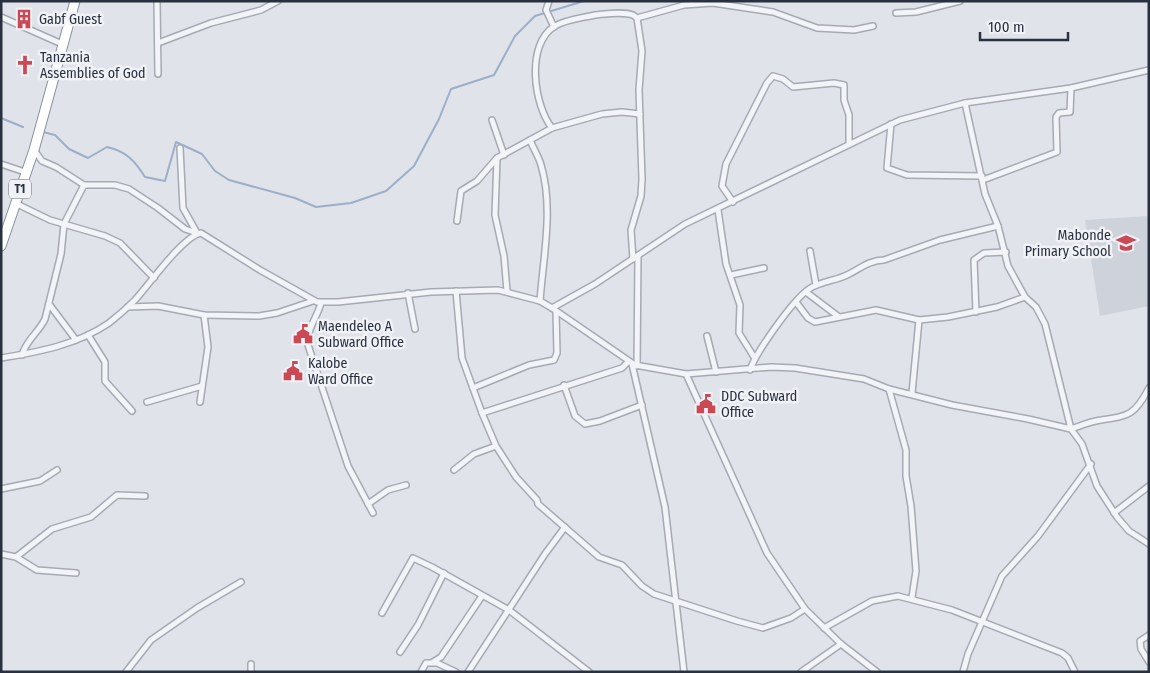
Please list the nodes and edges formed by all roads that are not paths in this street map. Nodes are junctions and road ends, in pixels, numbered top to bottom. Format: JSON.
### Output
{"nodes":[{"id":1,"x":75,"y":1,"type":"edge"},
{"id":2,"x":157,"y":1,"type":"edge"},
{"id":3,"x":278,"y":1,"type":"edge"},
{"id":4,"x":549,"y":1,"type":"edge"},
{"id":5,"x":960,"y":1,"type":"edge"},
{"id":6,"x":896,"y":13,"type":"dead end"},
{"id":7,"x":1,"y":17,"type":"edge"},
{"id":8,"x":637,"y":18,"type":"junction"},
{"id":9,"x":873,"y":26,"type":"dead end"},
{"id":10,"x":554,"y":27,"type":"junction"},
{"id":11,"x":158,"y":43,"type":"junction"},
{"id":12,"x":62,"y":44,"type":"junction"},
{"id":13,"x":1149,"y":70,"type":"edge"},
{"id":14,"x":158,"y":74,"type":"dead end"},
{"id":15,"x":1071,"y":88,"type":"junction"},
{"id":16,"x":965,"y":103,"type":"junction"},
{"id":17,"x":640,"y":114,"type":"junction"},
{"id":18,"x":492,"y":120,"type":"dead end"},
{"id":19,"x":891,"y":124,"type":"junction"},
{"id":20,"x":552,"y":128,"type":"junction"},
{"id":21,"x":530,"y":140,"type":"junction"},
{"id":22,"x":849,"y":144,"type":"junction"},
{"id":23,"x":180,"y":148,"type":"dead end"},
{"id":24,"x":34,"y":150,"type":"junction"},
{"id":25,"x":504,"y":155,"type":"junction"},
{"id":26,"x":497,"y":158,"type":"junction"},
{"id":27,"x":1,"y":164,"type":"edge"},
{"id":28,"x":25,"y":172,"type":"junction"},
{"id":29,"x":983,"y":178,"type":"junction"},
{"id":30,"x":84,"y":185,"type":"junction"},
{"id":31,"x":733,"y":202,"type":"junction"},
{"id":32,"x":16,"y":203,"type":"junction"},
{"id":33,"x":718,"y":210,"type":"junction"},
{"id":34,"x":457,"y":221,"type":"dead end"},
{"id":35,"x":64,"y":224,"type":"junction"},
{"id":36,"x":998,"y":226,"type":"junction"},
{"id":37,"x":197,"y":234,"type":"junction"},
{"id":38,"x":1,"y":246,"type":"edge"},
{"id":39,"x":810,"y":251,"type":"dead end"},
{"id":40,"x":1006,"y":252,"type":"junction"},
{"id":41,"x":636,"y":258,"type":"junction"},
{"id":42,"x":764,"y":268,"type":"dead end"},
{"id":43,"x":731,"y":275,"type":"junction"},
{"id":44,"x":154,"y":278,"type":"junction"},
{"id":45,"x":816,"y":285,"type":"junction"},
{"id":46,"x":456,"y":291,"type":"junction"},
{"id":47,"x":506,"y":291,"type":"junction"},
{"id":48,"x":806,"y":292,"type":"junction"},
{"id":49,"x":408,"y":293,"type":"junction"},
{"id":50,"x":1025,"y":297,"type":"junction"},
{"id":51,"x":313,"y":301,"type":"junction"},
{"id":52,"x":540,"y":301,"type":"junction"},
{"id":53,"x":796,"y":302,"type":"junction"},
{"id":54,"x":321,"y":303,"type":"junction"},
{"id":55,"x":49,"y":304,"type":"junction"},
{"id":56,"x":128,"y":307,"type":"junction"},
{"id":57,"x":554,"y":310,"type":"junction"},
{"id":58,"x":976,"y":312,"type":"junction"},
{"id":59,"x":204,"y":315,"type":"junction"},
{"id":60,"x":839,"y":317,"type":"junction"},
{"id":61,"x":919,"y":320,"type":"junction"},
{"id":62,"x":415,"y":329,"type":"dead end"},
{"id":63,"x":88,"y":335,"type":"junction"},
{"id":64,"x":707,"y":336,"type":"dead end"},
{"id":65,"x":76,"y":340,"type":"junction"},
{"id":66,"x":22,"y":355,"type":"junction"},
{"id":67,"x":754,"y":357,"type":"junction"},
{"id":68,"x":1,"y":358,"type":"edge"},
{"id":69,"x":632,"y":364,"type":"junction"},
{"id":70,"x":750,"y":370,"type":"junction"},
{"id":71,"x":716,"y":372,"type":"junction"},
{"id":72,"x":686,"y":374,"type":"junction"},
{"id":73,"x":564,"y":385,"type":"junction"},
{"id":74,"x":202,"y":386,"type":"junction"},
{"id":75,"x":473,"y":388,"type":"junction"},
{"id":76,"x":1149,"y":388,"type":"edge"},
{"id":77,"x":889,"y":389,"type":"junction"},
{"id":78,"x":912,"y":393,"type":"junction"},
{"id":79,"x":147,"y":402,"type":"dead end"},
{"id":80,"x":200,"y":402,"type":"dead end"},
{"id":81,"x":642,"y":405,"type":"junction"},
{"id":82,"x":132,"y":412,"type":"dead end"},
{"id":83,"x":482,"y":412,"type":"junction"},
{"id":84,"x":1071,"y":429,"type":"junction"},
{"id":85,"x":496,"y":446,"type":"junction"},
{"id":86,"x":1091,"y":464,"type":"junction"},
{"id":87,"x":57,"y":470,"type":"dead end"},
{"id":88,"x":454,"y":470,"type":"dead end"},
{"id":89,"x":406,"y":485,"type":"dead end"},
{"id":90,"x":1149,"y":486,"type":"edge"},
{"id":91,"x":1,"y":489,"type":"edge"},
{"id":92,"x":145,"y":496,"type":"dead end"},
{"id":93,"x":368,"y":504,"type":"junction"},
{"id":94,"x":373,"y":513,"type":"dead end"},
{"id":95,"x":1114,"y":513,"type":"junction"},
{"id":96,"x":565,"y":527,"type":"junction"},
{"id":97,"x":1149,"y":544,"type":"edge"},
{"id":98,"x":1,"y":554,"type":"edge"},
{"id":99,"x":16,"y":557,"type":"junction"},
{"id":100,"x":76,"y":573,"type":"dead end"},
{"id":101,"x":444,"y":573,"type":"junction"},
{"id":102,"x":241,"y":582,"type":"dead end"},
{"id":103,"x":482,"y":596,"type":"junction"},
{"id":104,"x":912,"y":598,"type":"junction"},
{"id":105,"x":678,"y":601,"type":"junction"},
{"id":106,"x":805,"y":608,"type":"junction"},
{"id":107,"x":509,"y":610,"type":"junction"},
{"id":108,"x":382,"y":613,"type":"dead end"},
{"id":109,"x":982,"y":622,"type":"junction"},
{"id":110,"x":824,"y":628,"type":"junction"},
{"id":111,"x":1149,"y":635,"type":"edge"},
{"id":112,"x":841,"y":644,"type":"junction"},
{"id":113,"x":400,"y":652,"type":"dead end"},
{"id":114,"x":433,"y":662,"type":"junction"},
{"id":115,"x":1149,"y":662,"type":"edge"},
{"id":116,"x":251,"y":664,"type":"dead end"},
{"id":117,"x":126,"y":672,"type":"edge"},
{"id":118,"x":251,"y":672,"type":"edge"},
{"id":119,"x":421,"y":672,"type":"edge"},
{"id":120,"x":456,"y":672,"type":"edge"},
{"id":121,"x":468,"y":672,"type":"edge"},
{"id":122,"x":589,"y":672,"type":"edge"},
{"id":123,"x":684,"y":672,"type":"edge"},
{"id":124,"x":801,"y":672,"type":"edge"},
{"id":125,"x":877,"y":672,"type":"edge"},
{"id":126,"x":963,"y":672,"type":"edge"},
{"id":127,"x":1075,"y":672,"type":"edge"}],
"edges":[{"from":1,"to":12,"type":"highway","number":"T1"},
{"from":2,"to":11,"type":"street"},
{"from":3,"to":11,"type":"street"},
{"from":4,"to":10,"type":"street"},
{"from":5,"to":6,"type":"street"},
{"from":7,"to":12,"type":"street"},
{"from":8,"to":9,"type":"street"},
{"from":8,"to":10,"type":"street"},
{"from":8,"to":17,"type":"street"},
{"from":10,"to":20,"type":"street"},
{"from":11,"to":14,"type":"street"},
{"from":12,"to":24,"type":"highway","number":"T1"},
{"from":13,"to":15,"type":"street"},
{"from":15,"to":16,"type":"street"},
{"from":15,"to":29,"type":"street"},
{"from":16,"to":19,"type":"street"},
{"from":16,"to":29,"type":"street"},
{"from":17,"to":20,"type":"street"},
{"from":17,"to":41,"type":"street"},
{"from":18,"to":25,"type":"street"},
{"from":19,"to":22,"type":"street"},
{"from":19,"to":29,"type":"street"},
{"from":20,"to":21,"type":"street"},
{"from":21,"to":25,"type":"street"},
{"from":21,"to":52,"type":"street"},
{"from":22,"to":31,"type":"street"},
{"from":22,"to":31,"type":"street"},
{"from":23,"to":37,"type":"street"},
{"from":24,"to":28,"type":"highway","number":"T1"},
{"from":24,"to":30,"type":"street"},
{"from":25,"to":26,"type":"street"},
{"from":26,"to":34,"type":"street"},
{"from":26,"to":47,"type":"street"},
{"from":27,"to":28,"type":"street"},
{"from":28,"to":32,"type":"highway","number":"T1"},
{"from":29,"to":36,"type":"street"},
{"from":30,"to":35,"type":"street"},
{"from":30,"to":37,"type":"street"},
{"from":31,"to":33,"type":"street"},
{"from":32,"to":35,"type":"street"},
{"from":32,"to":38,"type":"highway","number":"T1"},
{"from":33,"to":41,"type":"street"},
{"from":33,"to":43,"type":"street"},
{"from":35,"to":44,"type":"street"},
{"from":35,"to":55,"type":"street"},
{"from":36,"to":40,"type":"street"},
{"from":36,"to":45,"type":"street"},
{"from":37,"to":44,"type":"street"},
{"from":37,"to":51,"type":"street"},
{"from":39,"to":45,"type":"street"},
{"from":40,"to":50,"type":"street"},
{"from":40,"to":58,"type":"street"},
{"from":41,"to":57,"type":"street"},
{"from":41,"to":69,"type":"street"},
{"from":42,"to":43,"type":"street"},
{"from":43,"to":67,"type":"street"},
{"from":44,"to":56,"type":"street"},
{"from":45,"to":48,"type":"street"},
{"from":46,"to":47,"type":"street"},
{"from":46,"to":49,"type":"street"},
{"from":46,"to":75,"type":"street"},
{"from":47,"to":52,"type":"street"},
{"from":48,"to":53,"type":"street"},
{"from":48,"to":60,"type":"street"},
{"from":49,"to":54,"type":"street"},
{"from":49,"to":62,"type":"street"},
{"from":50,"to":58,"type":"street"},
{"from":50,"to":84,"type":"street"},
{"from":51,"to":54,"type":"street"},
{"from":51,"to":59,"type":"street"},
{"from":52,"to":57,"type":"street"},
{"from":53,"to":60,"type":"street"},
{"from":53,"to":67,"type":"street"},
{"from":54,"to":93,"type":"street"},
{"from":55,"to":65,"type":"street"},
{"from":55,"to":66,"type":"street"},
{"from":56,"to":59,"type":"street"},
{"from":56,"to":63,"type":"street"},
{"from":57,"to":69,"type":"street"},
{"from":57,"to":75,"type":"street"},
{"from":58,"to":61,"type":"street"},
{"from":59,"to":74,"type":"street"},
{"from":60,"to":61,"type":"street"},
{"from":61,"to":78,"type":"street"},
{"from":63,"to":65,"type":"street"},
{"from":63,"to":82,"type":"street"},
{"from":64,"to":71,"type":"street"},
{"from":65,"to":66,"type":"street"},
{"from":66,"to":68,"type":"street"},
{"from":67,"to":70,"type":"street"},
{"from":69,"to":72,"type":"street"},
{"from":69,"to":73,"type":"street"},
{"from":69,"to":81,"type":"street"},
{"from":70,"to":71,"type":"street"},
{"from":70,"to":77,"type":"street"},
{"from":71,"to":72,"type":"street"},
{"from":72,"to":106,"type":"street"},
{"from":73,"to":81,"type":"street"},
{"from":73,"to":83,"type":"street"},
{"from":74,"to":79,"type":"street"},
{"from":74,"to":80,"type":"street"},
{"from":75,"to":83,"type":"street"},
{"from":76,"to":84,"type":"street"},
{"from":77,"to":78,"type":"street"},
{"from":77,"to":104,"type":"street"},
{"from":78,"to":84,"type":"street"},
{"from":81,"to":105,"type":"street"},
{"from":83,"to":85,"type":"street"},
{"from":84,"to":86,"type":"street"},
{"from":85,"to":88,"type":"street"},
{"from":85,"to":96,"type":"street"},
{"from":86,"to":95,"type":"street"},
{"from":86,"to":109,"type":"street"},
{"from":87,"to":91,"type":"street"},
{"from":89,"to":93,"type":"street"},
{"from":90,"to":95,"type":"street"},
{"from":92,"to":99,"type":"street"},
{"from":93,"to":94,"type":"street"},
{"from":95,"to":97,"type":"street"},
{"from":96,"to":105,"type":"street"},
{"from":96,"to":107,"type":"street"},
{"from":98,"to":99,"type":"street"},
{"from":99,"to":100,"type":"street"},
{"from":101,"to":103,"type":"street"},
{"from":101,"to":108,"type":"street"},
{"from":101,"to":113,"type":"street"},
{"from":102,"to":117,"type":"street"},
{"from":103,"to":107,"type":"street"},
{"from":103,"to":114,"type":"street"},
{"from":104,"to":109,"type":"street"},
{"from":104,"to":110,"type":"street"},
{"from":105,"to":106,"type":"street"},
{"from":105,"to":123,"type":"street"},
{"from":106,"to":110,"type":"street"},
{"from":107,"to":121,"type":"street"},
{"from":107,"to":122,"type":"street"},
{"from":109,"to":126,"type":"street"},
{"from":109,"to":127,"type":"street"},
{"from":110,"to":112,"type":"street"},
{"from":111,"to":115,"type":"street"},
{"from":112,"to":124,"type":"street"},
{"from":112,"to":125,"type":"street"},
{"from":114,"to":119,"type":"street"},
{"from":114,"to":120,"type":"street"},
{"from":116,"to":118,"type":"street"}]}
